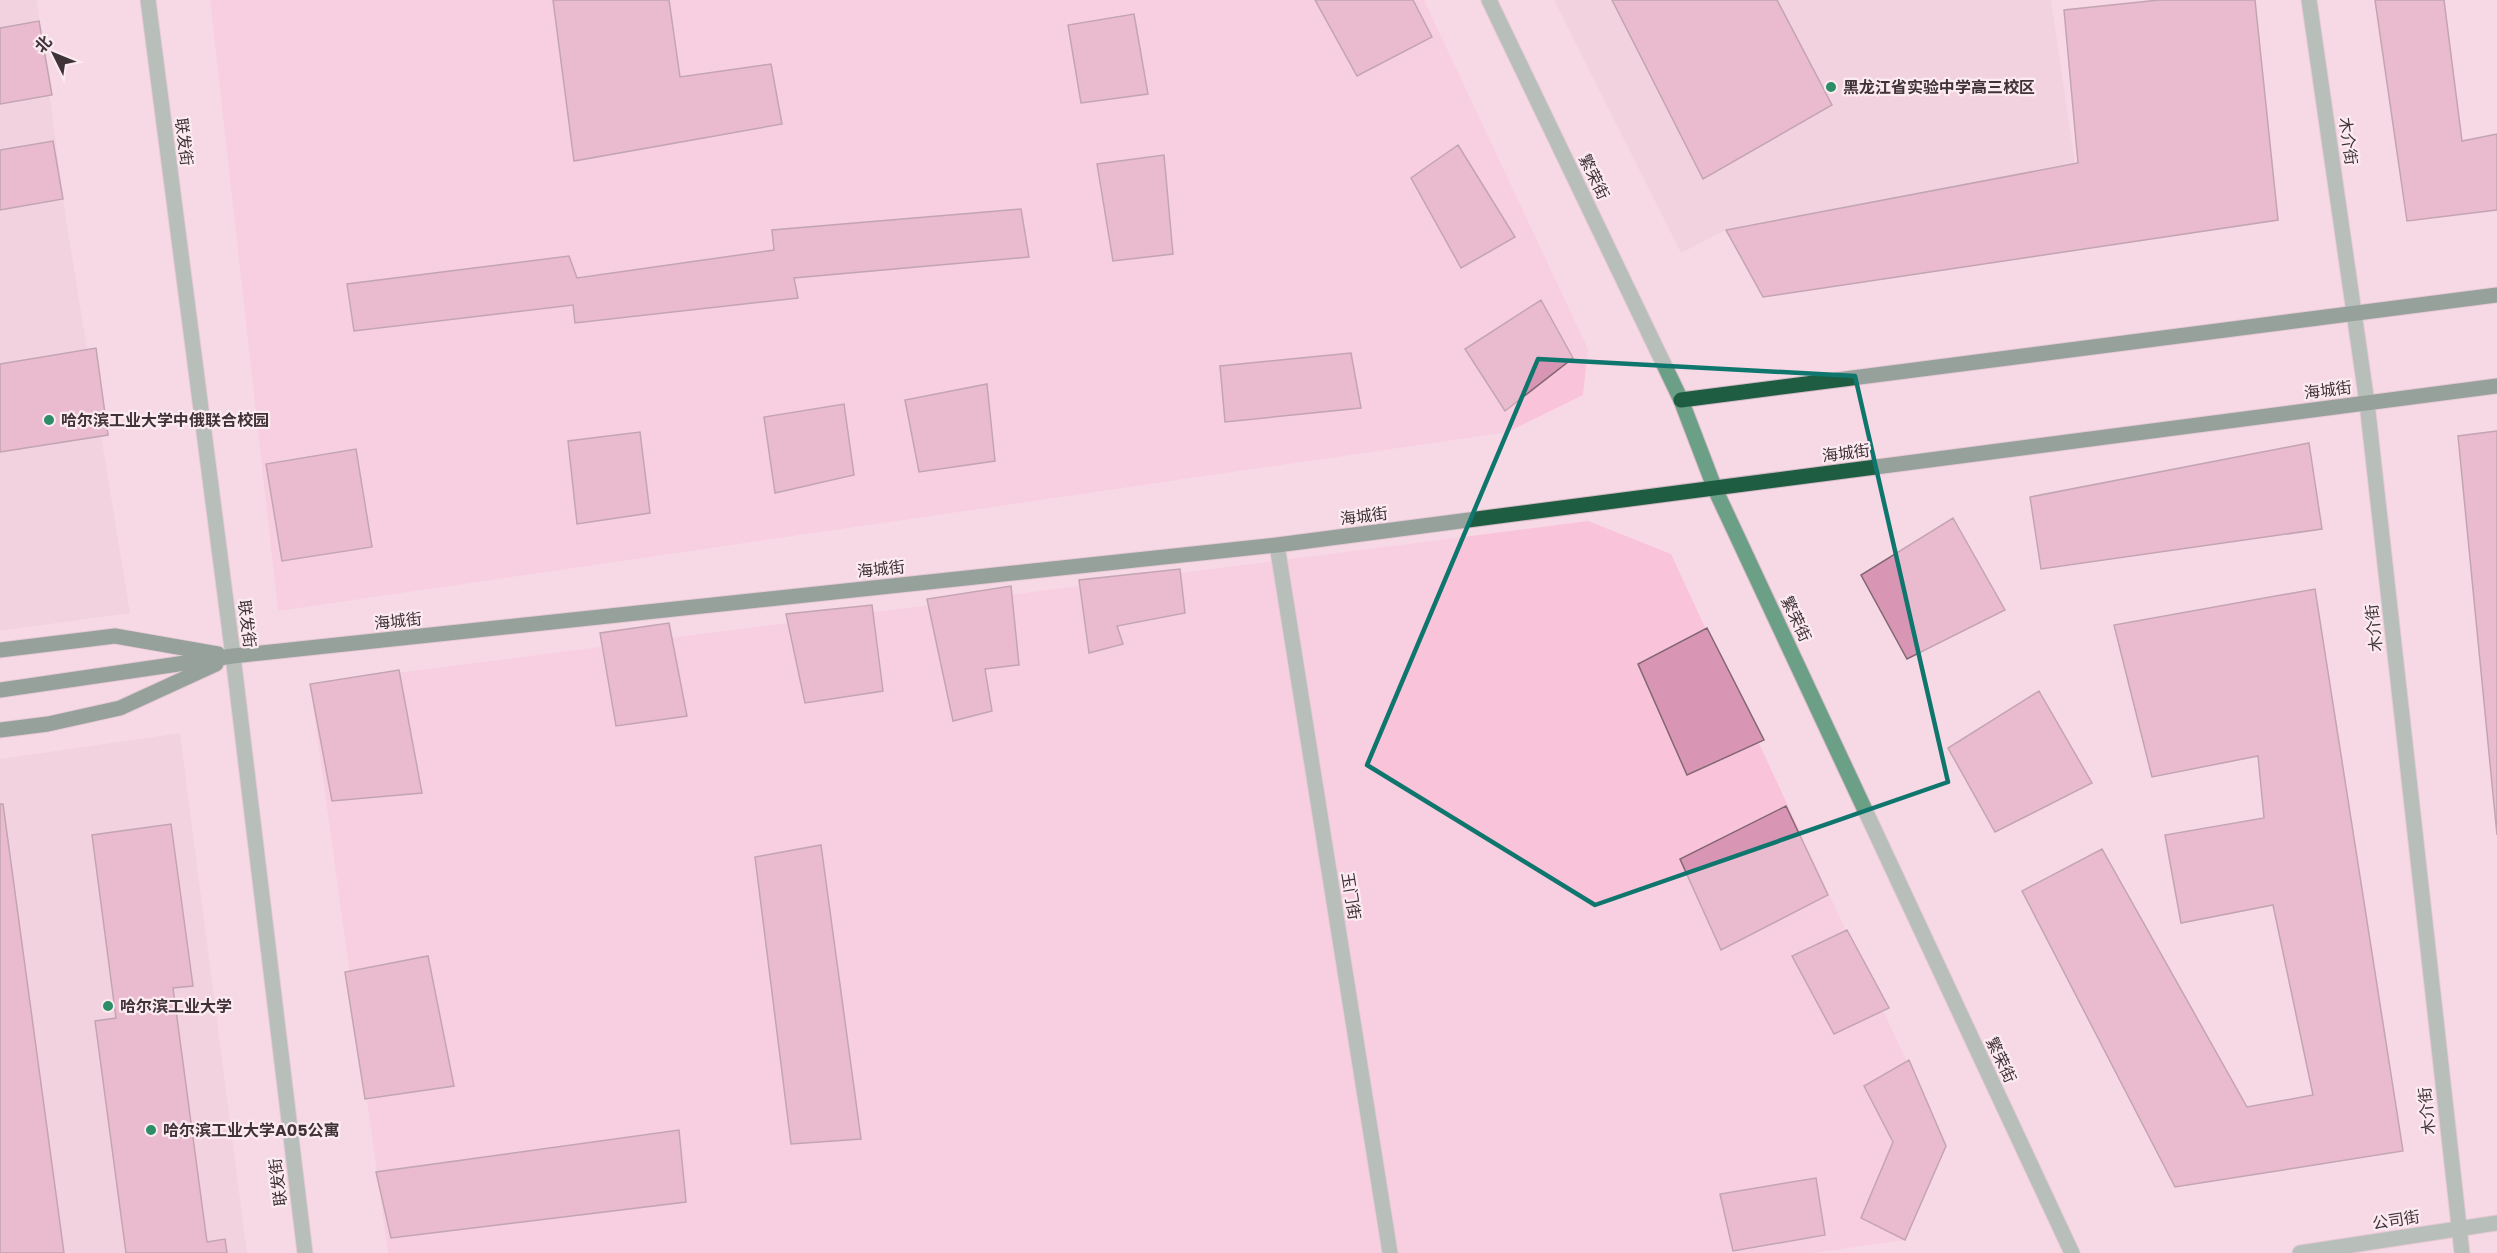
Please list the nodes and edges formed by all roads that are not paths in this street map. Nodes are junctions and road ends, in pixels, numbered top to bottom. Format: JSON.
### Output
{"nodes":[{"id":1,"x":148,"y":0,"type":"edge"},
{"id":2,"x":1489,"y":0,"type":"edge"},
{"id":3,"x":2309,"y":0,"type":"edge"},
{"id":4,"x":2497,"y":295,"type":"edge"},
{"id":5,"x":2355,"y":313,"type":"junction"},
{"id":6,"x":2497,"y":386,"type":"edge"},
{"id":7,"x":1681,"y":400,"type":"junction"},
{"id":8,"x":2367,"y":403,"type":"junction"},
{"id":9,"x":1715,"y":489,"type":"junction"},
{"id":10,"x":1277,"y":545,"type":"junction"},
{"id":11,"x":0,"y":650,"type":"edge"},
{"id":12,"x":233,"y":656,"type":"junction"},
{"id":13,"x":0,"y":690,"type":"edge"},
{"id":14,"x":0,"y":730,"type":"edge"},
{"id":15,"x":2497,"y":1223,"type":"edge"},
{"id":16,"x":2458,"y":1228,"type":"junction"},
{"id":17,"x":304,"y":1253,"type":"edge"},
{"id":18,"x":1390,"y":1253,"type":"edge"},
{"id":19,"x":2072,"y":1253,"type":"edge"},
{"id":20,"x":2300,"y":1253,"type":"edge"},
{"id":21,"x":2462,"y":1253,"type":"edge"}],
"edges":[{"from":1,"to":12,"type":"street","name":"联发街"},
{"from":2,"to":7,"type":"street","name":"繁荣街"},
{"from":3,"to":5,"type":"street","name":"木介街"},
{"from":4,"to":5,"type":"main road"},
{"from":5,"to":7,"type":"main road"},
{"from":5,"to":8,"type":"street","name":"木介街"},
{"from":6,"to":8,"type":"main road","name":"海城街"},
{"from":7,"to":9,"type":"street","name":"繁荣街"},
{"from":8,"to":9,"type":"main road","name":"海城街"},
{"from":8,"to":16,"type":"street","name":"木介街"},
{"from":9,"to":10,"type":"main road","name":"海城街"},
{"from":9,"to":19,"type":"street","name":"繁荣街"},
{"from":10,"to":12,"type":"main road","name":"海城街"},
{"from":10,"to":18,"type":"street","name":"玉门街"},
{"from":11,"to":12,"type":"main road","name":"海城街"},
{"from":12,"to":13,"type":"main road","name":"海城街"},
{"from":12,"to":14,"type":"main road","name":"海城街"},
{"from":12,"to":17,"type":"street","name":"联发街"},
{"from":15,"to":16,"type":"street","name":"公司街"},
{"from":16,"to":20,"type":"street","name":"公司街"},
{"from":16,"to":21,"type":"street","name":"木介街"}]}
